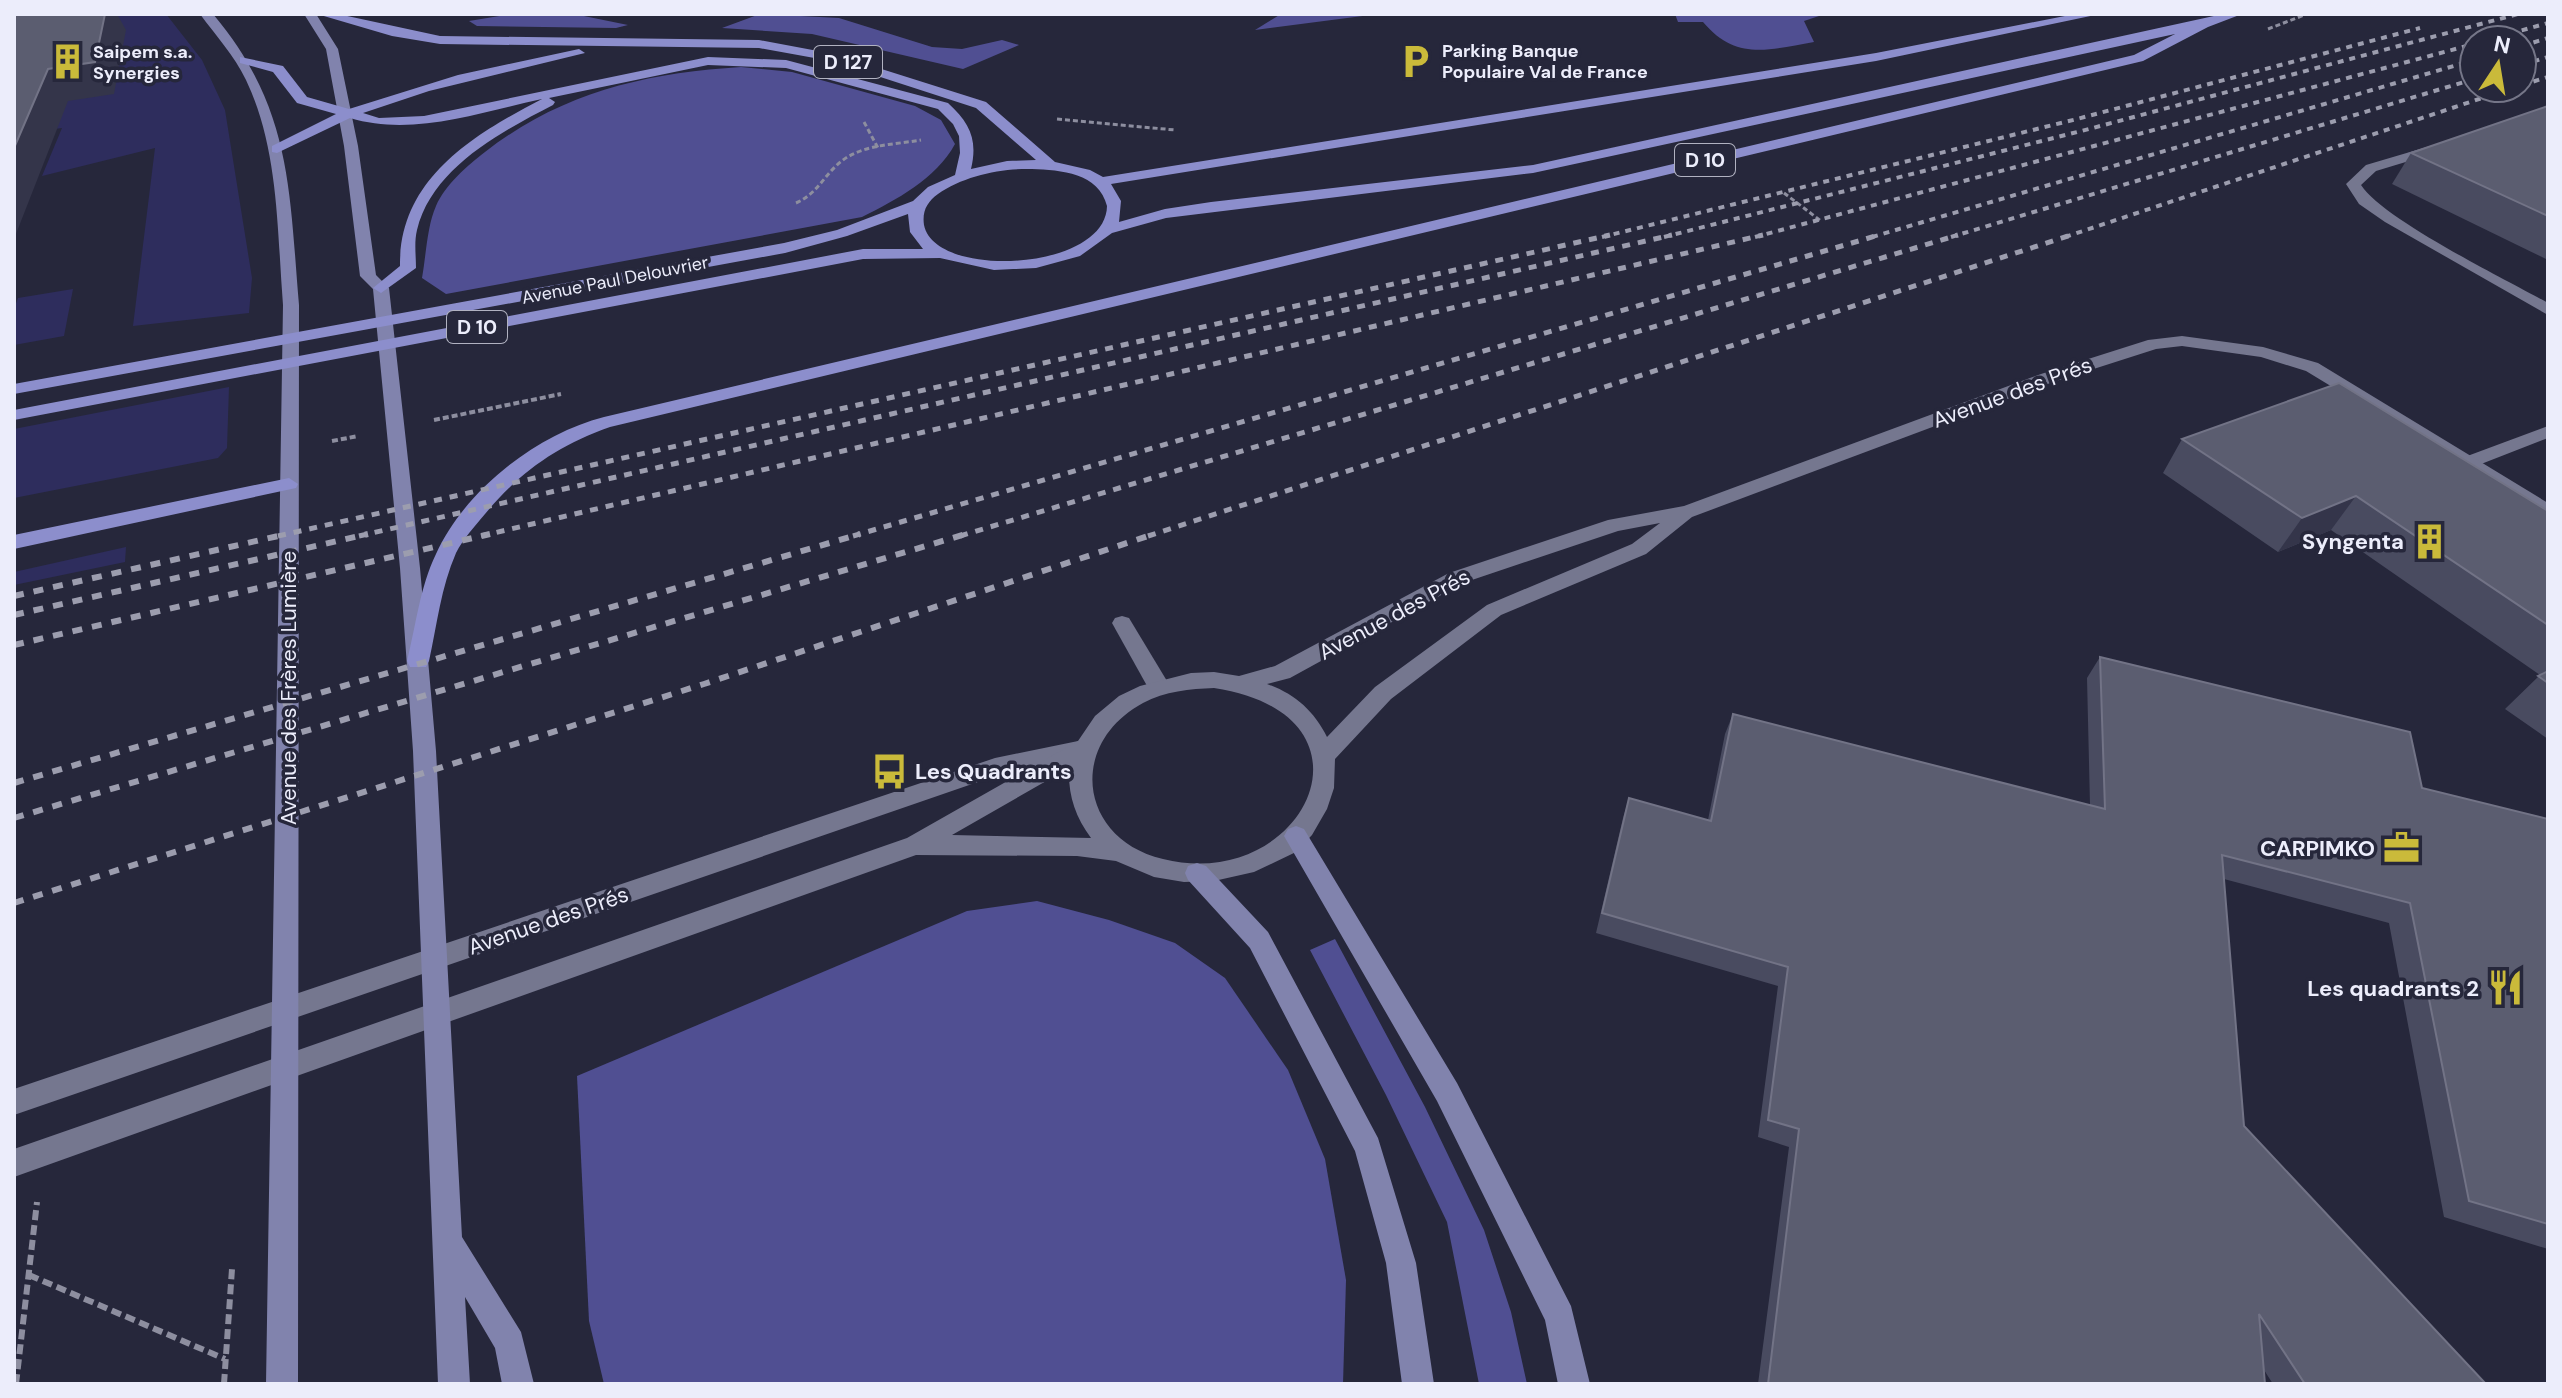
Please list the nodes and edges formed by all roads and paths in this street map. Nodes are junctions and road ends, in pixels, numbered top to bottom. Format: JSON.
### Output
{"nodes":[{"id":1,"x":206,"y":14,"type":"edge"},
{"id":2,"x":310,"y":14,"type":"edge"},
{"id":3,"x":323,"y":14,"type":"edge"},
{"id":4,"x":2094,"y":14,"type":"edge"},
{"id":5,"x":2236,"y":14,"type":"edge"},
{"id":6,"x":2204,"y":24,"type":"junction"},
{"id":7,"x":620,"y":44,"type":"junction"},
{"id":8,"x":245,"y":60,"type":"junction"},
{"id":9,"x":573,"y":89,"type":"junction"},
{"id":10,"x":346,"y":113,"type":"junction"},
{"id":11,"x":2459,"y":141,"type":"edge"},
{"id":12,"x":277,"y":149,"type":"junction"},
{"id":13,"x":1050,"y":165,"type":"junction"},
{"id":14,"x":962,"y":175,"type":"junction"},
{"id":15,"x":1099,"y":182,"type":"junction"},
{"id":16,"x":1784,"y":193,"type":"dead end"},
{"id":17,"x":920,"y":204,"type":"junction"},
{"id":18,"x":1821,"y":221,"type":"dead end"},
{"id":19,"x":1107,"y":230,"type":"junction"},
{"id":20,"x":942,"y":253,"type":"junction"},
{"id":21,"x":381,"y":288,"type":"junction"},
{"id":22,"x":2548,"y":310,"type":"edge"},
{"id":23,"x":14,"y":389,"type":"edge"},
{"id":24,"x":14,"y":415,"type":"edge"},
{"id":25,"x":2548,"y":432,"type":"edge"},
{"id":26,"x":2469,"y":462,"type":"junction"},
{"id":27,"x":289,"y":484,"type":"junction"},
{"id":28,"x":1688,"y":512,"type":"junction"},
{"id":29,"x":2548,"y":512,"type":"edge"},
{"id":30,"x":14,"y":542,"type":"edge"},
{"id":31,"x":1122,"y":623,"type":"dead end"},
{"id":32,"x":418,"y":661,"type":"junction"},
{"id":33,"x":1241,"y":684,"type":"junction"},
{"id":34,"x":1159,"y":687,"type":"junction"},
{"id":35,"x":1084,"y":748,"type":"junction"},
{"id":36,"x":1324,"y":755,"type":"junction"},
{"id":37,"x":1296,"y":836,"type":"junction"},
{"id":38,"x":915,"y":845,"type":"junction"},
{"id":39,"x":1118,"y":851,"type":"junction"},
{"id":40,"x":1197,"y":873,"type":"junction"},
{"id":41,"x":14,"y":1102,"type":"edge"},
{"id":42,"x":42,"y":1153,"type":"junction"},
{"id":43,"x":14,"y":1163,"type":"edge"},
{"id":44,"x":446,"y":1238,"type":"junction"},
{"id":45,"x":232,"y":1264,"type":"dead end"},
{"id":46,"x":29,"y":1275,"type":"junction"},
{"id":47,"x":225,"y":1359,"type":"junction"},
{"id":48,"x":16,"y":1384,"type":"edge"},
{"id":49,"x":224,"y":1384,"type":"edge"},
{"id":50,"x":282,"y":1384,"type":"edge"},
{"id":51,"x":454,"y":1384,"type":"edge"},
{"id":52,"x":518,"y":1384,"type":"edge"},
{"id":53,"x":1418,"y":1384,"type":"edge"},
{"id":54,"x":1574,"y":1384,"type":"edge"}],
"edges":[{"from":1,"to":8,"type":"main road","name":"Avenue des Frères Lumière"},
{"from":2,"to":10,"type":"main road"},
{"from":3,"to":7,"type":"main road","number":"D 127"},
{"from":4,"to":15,"type":"main road"},
{"from":5,"to":6,"type":"main road","number":"D 10"},
{"from":6,"to":19,"type":"main road","number":"D 10"},
{"from":6,"to":32,"type":"main road","number":"D 10"},
{"from":7,"to":10,"type":"main road","number":"D 127"},
{"from":7,"to":13,"type":"main road","number":"D 127"},
{"from":8,"to":10,"type":"main road"},
{"from":8,"to":12,"type":"main road","name":"Avenue des Frères Lumière"},
{"from":9,"to":10,"type":"main road"},
{"from":9,"to":14,"type":"main road"},
{"from":9,"to":21,"type":"main road"},
{"from":10,"to":12,"type":"main road","number":"D 127"},
{"from":10,"to":21,"type":"main road"},
{"from":11,"to":22,"type":"street"},
{"from":12,"to":27,"type":"main road","name":"Avenue des Frères Lumière"},
{"from":13,"to":14,"type":"main road"},
{"from":13,"to":15,"type":"main road"},
{"from":14,"to":17,"type":"main road","name":"Avenue Paul Delouvrier"},
{"from":15,"to":19,"type":"main road"},
{"from":16,"to":18,"type":"path"},
{"from":17,"to":20,"type":"main road"},
{"from":17,"to":23,"type":"main road","name":"Avenue Paul Delouvrier","number":"D 10"},
{"from":19,"to":20,"type":"main road","name":"Avenue Paul Delouvrier"},
{"from":20,"to":24,"type":"main road","name":"Avenue Paul Delouvrier","number":"D 10"},
{"from":21,"to":32,"type":"main road"},
{"from":25,"to":26,"type":"street"},
{"from":26,"to":28,"type":"street","name":"Avenue des Prés"},
{"from":26,"to":29,"type":"street","name":"Avenue des Prés"},
{"from":27,"to":30,"type":"main road"},
{"from":27,"to":50,"type":"main road","name":"Avenue des Frères Lumière"},
{"from":28,"to":33,"type":"street","name":"Avenue des Prés"},
{"from":28,"to":36,"type":"street","name":"Avenue des Prés"},
{"from":31,"to":34,"type":"street"},
{"from":32,"to":44,"type":"main road"},
{"from":33,"to":34,"type":"street","name":"Avenue des Prés"},
{"from":33,"to":36,"type":"street","name":"Avenue des Prés"},
{"from":34,"to":35,"type":"street","name":"Avenue des Prés"},
{"from":35,"to":38,"type":"street","name":"Avenue des Prés"},
{"from":35,"to":39,"type":"street","name":"Avenue des Prés"},
{"from":35,"to":41,"type":"street","name":"Avenue des Prés"},
{"from":36,"to":37,"type":"street","name":"Avenue des Prés"},
{"from":37,"to":40,"type":"street","name":"Avenue des Prés"},
{"from":37,"to":54,"type":"main road"},
{"from":38,"to":39,"type":"street","name":"Avenue des Prés"},
{"from":38,"to":42,"type":"street","name":"Avenue des Prés"},
{"from":39,"to":40,"type":"street","name":"Avenue des Prés"},
{"from":40,"to":53,"type":"main road"},
{"from":42,"to":43,"type":"street","name":"Avenue des Prés"},
{"from":42,"to":46,"type":"path"},
{"from":44,"to":51,"type":"main road"},
{"from":44,"to":52,"type":"main road"},
{"from":45,"to":47,"type":"path"},
{"from":46,"to":47,"type":"path"},
{"from":46,"to":48,"type":"path"},
{"from":47,"to":49,"type":"path"}]}
